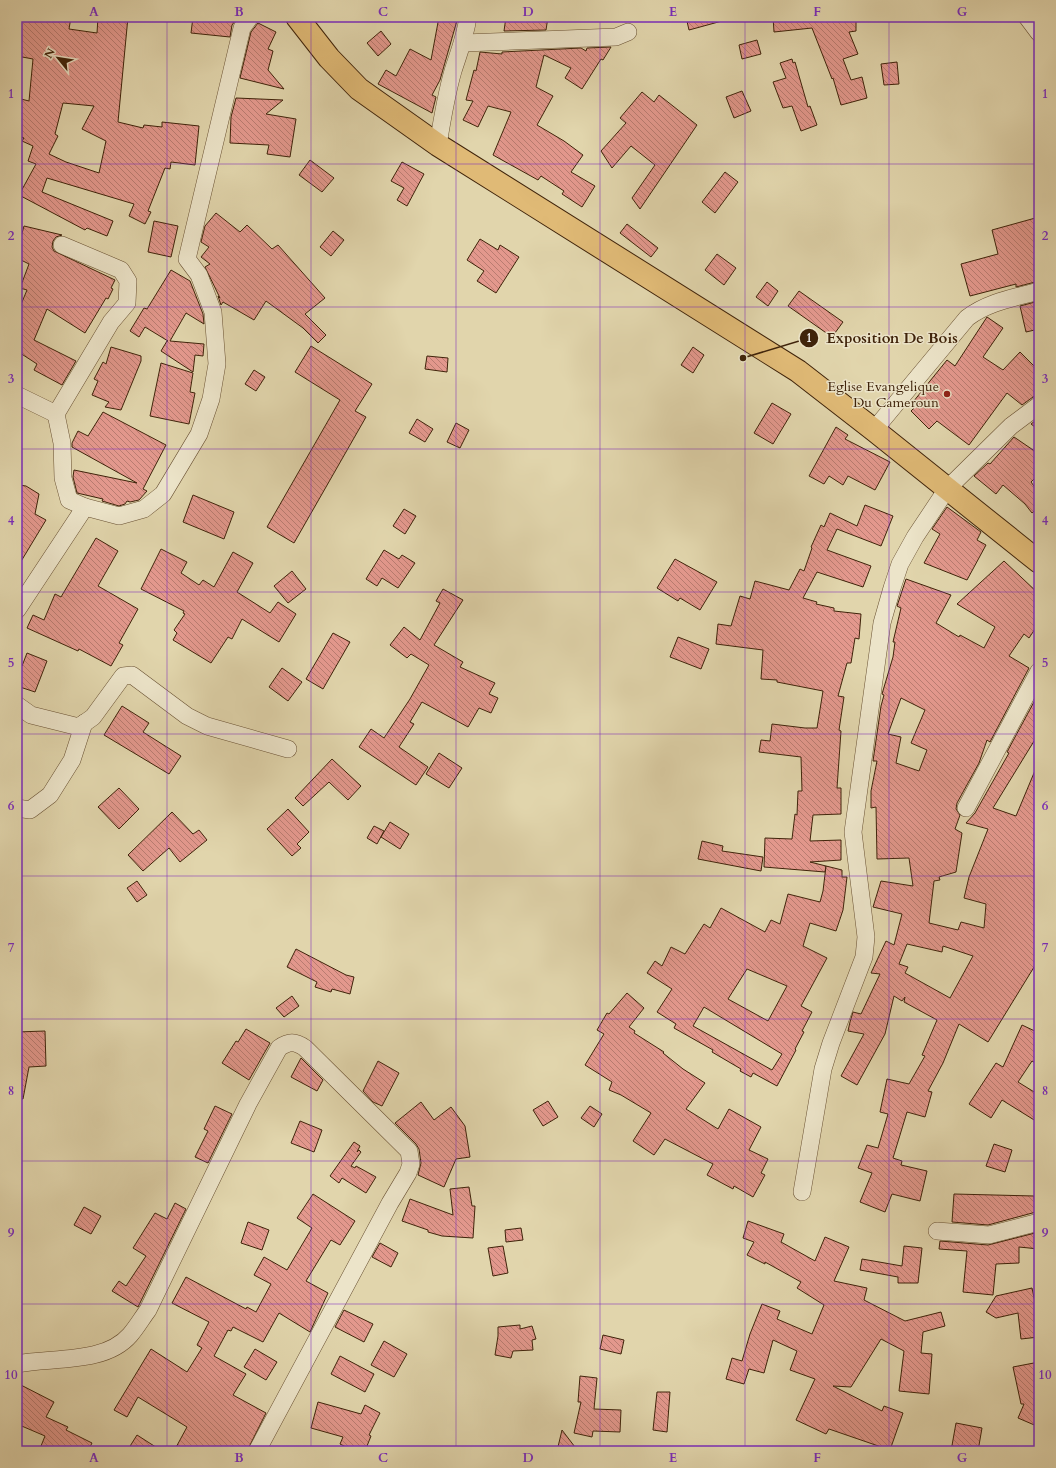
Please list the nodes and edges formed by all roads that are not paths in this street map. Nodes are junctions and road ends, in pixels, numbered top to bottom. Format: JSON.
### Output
{"nodes":[{"id":1,"x":250,"y":17,"type":"edge"},
{"id":2,"x":297,"y":17,"type":"edge"},
{"id":3,"x":468,"y":17,"type":"edge"},
{"id":4,"x":1027,"y":17,"type":"edge"},
{"id":5,"x":628,"y":32,"type":"dead end"},
{"id":6,"x":1039,"y":33,"type":"edge"},
{"id":7,"x":464,"y":43,"type":"junction"},
{"id":8,"x":438,"y":145,"type":"junction"},
{"id":9,"x":62,"y":245,"type":"dead end"},
{"id":10,"x":1039,"y":292,"type":"edge"},
{"id":11,"x":17,"y":395,"type":"edge"},
{"id":12,"x":1039,"y":405,"type":"edge"},
{"id":13,"x":56,"y":414,"type":"junction"},
{"id":14,"x":874,"y":430,"type":"junction"},
{"id":15,"x":947,"y":489,"type":"junction"},
{"id":16,"x":85,"y":507,"type":"junction"},
{"id":17,"x":1039,"y":562,"type":"edge"},
{"id":18,"x":17,"y":610,"type":"edge"},
{"id":19,"x":1039,"y":671,"type":"edge"},
{"id":20,"x":17,"y":705,"type":"edge"},
{"id":21,"x":84,"y":723,"type":"junction"},
{"id":22,"x":288,"y":749,"type":"dead end"},
{"id":23,"x":17,"y":808,"type":"edge"},
{"id":24,"x":966,"y":808,"type":"dead end"},
{"id":25,"x":802,"y":1192,"type":"dead end"},
{"id":26,"x":1039,"y":1222,"type":"edge"},
{"id":27,"x":937,"y":1231,"type":"dead end"},
{"id":28,"x":17,"y":1364,"type":"edge"},
{"id":29,"x":257,"y":1451,"type":"edge"}],
"edges":[{"from":1,"to":16,"type":"street"},
{"from":2,"to":8,"type":"main road"},
{"from":3,"to":7,"type":"street"},
{"from":4,"to":6,"type":"street"},
{"from":5,"to":7,"type":"street"},
{"from":7,"to":8,"type":"street"},
{"from":8,"to":14,"type":"main road"},
{"from":9,"to":13,"type":"street"},
{"from":10,"to":14,"type":"street"},
{"from":11,"to":13,"type":"street"},
{"from":12,"to":15,"type":"street"},
{"from":13,"to":16,"type":"street"},
{"from":14,"to":15,"type":"main road"},
{"from":15,"to":17,"type":"main road"},
{"from":15,"to":25,"type":"street"},
{"from":16,"to":18,"type":"street"},
{"from":19,"to":24,"type":"street"},
{"from":20,"to":21,"type":"street"},
{"from":21,"to":22,"type":"street"},
{"from":21,"to":23,"type":"street"},
{"from":26,"to":27,"type":"street"},
{"from":28,"to":29,"type":"street"}]}
